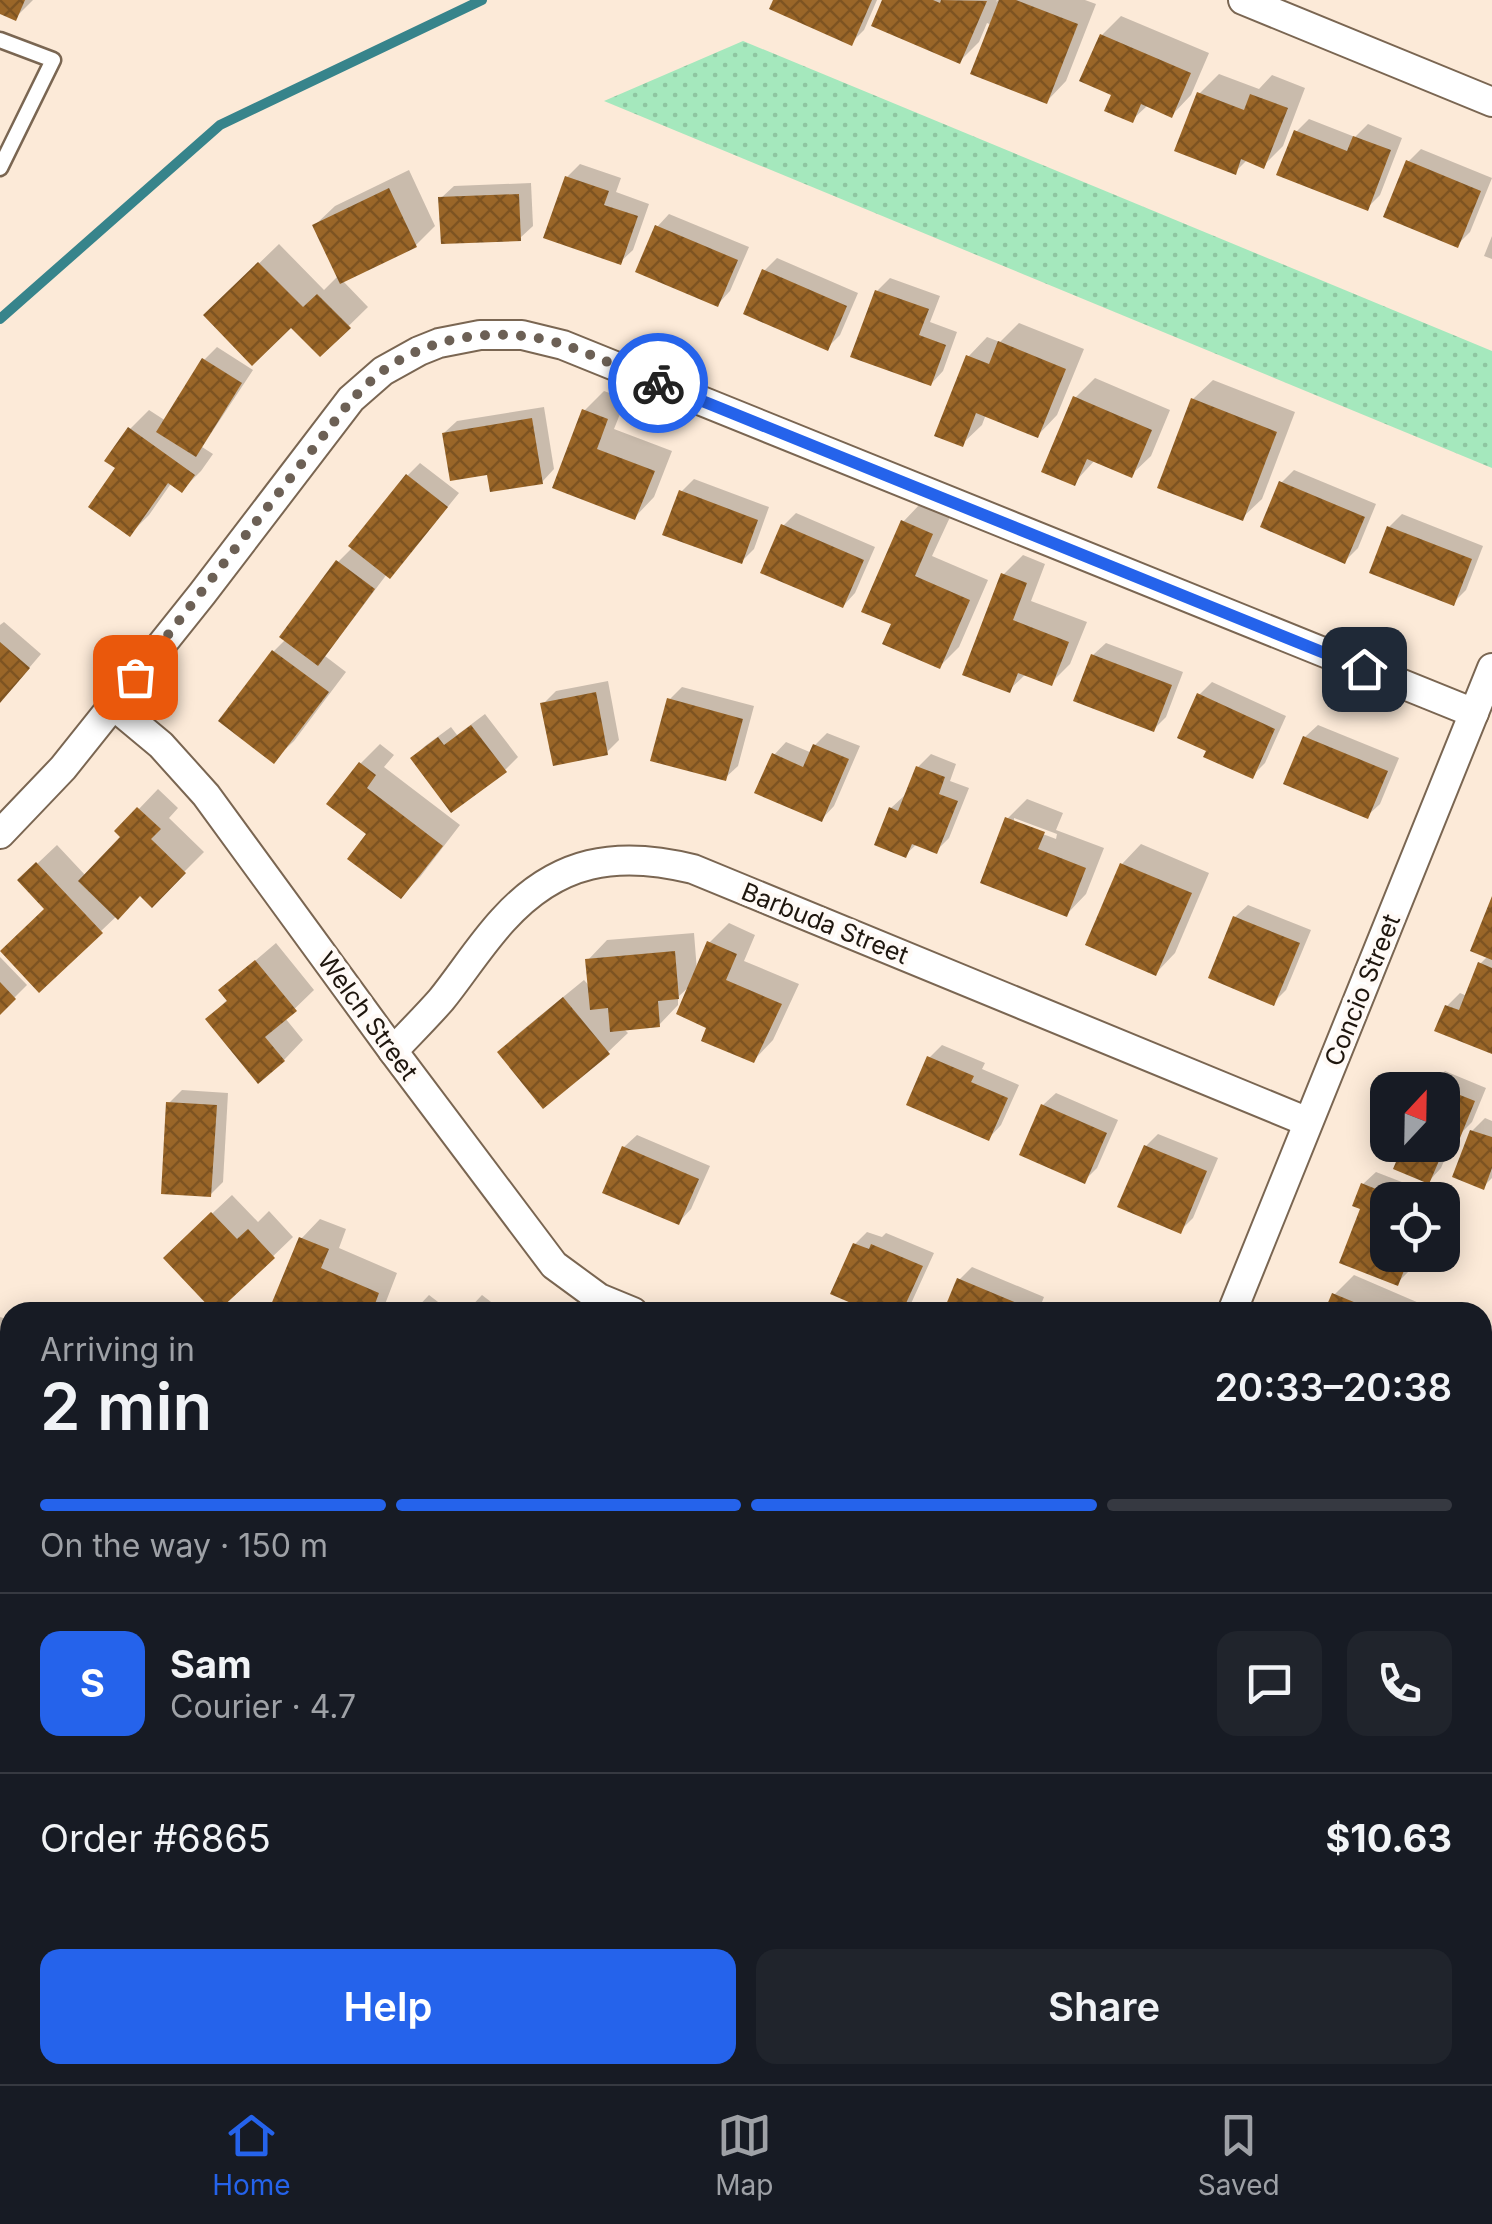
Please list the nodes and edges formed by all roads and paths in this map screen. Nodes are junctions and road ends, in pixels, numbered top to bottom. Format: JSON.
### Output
{"nodes":[{"id":1,"x":1243,"y":0,"type":"edge"},
{"id":2,"x":0,"y":40,"type":"edge"},
{"id":3,"x":1492,"y":102,"type":"edge"},
{"id":4,"x":0,"y":168,"type":"edge"},
{"id":5,"x":1492,"y":668,"type":"edge"},
{"id":6,"x":112,"y":705,"type":"junction"},
{"id":7,"x":1474,"y":713,"type":"junction"},
{"id":8,"x":0,"y":834,"type":"edge"},
{"id":9,"x":393,"y":1051,"type":"junction"},
{"id":10,"x":1308,"y":1122,"type":"junction"},
{"id":11,"x":609,"y":1302,"type":"edge"},
{"id":12,"x":1236,"y":1302,"type":"edge"}],
"edges":[{"from":1,"to":3,"type":"street"},
{"from":2,"to":4,"type":"lane"},
{"from":5,"to":7,"type":"street","name":"Concio Street"},
{"from":6,"to":7,"type":"street"},
{"from":6,"to":8,"type":"street"},
{"from":6,"to":9,"type":"street","name":"Welch Street"},
{"from":7,"to":10,"type":"street","name":"Concio Street"},
{"from":9,"to":10,"type":"street","name":"Barbuda Street"},
{"from":9,"to":11,"type":"street","name":"Welch Street"},
{"from":10,"to":12,"type":"street","name":"Concio Street"}]}
